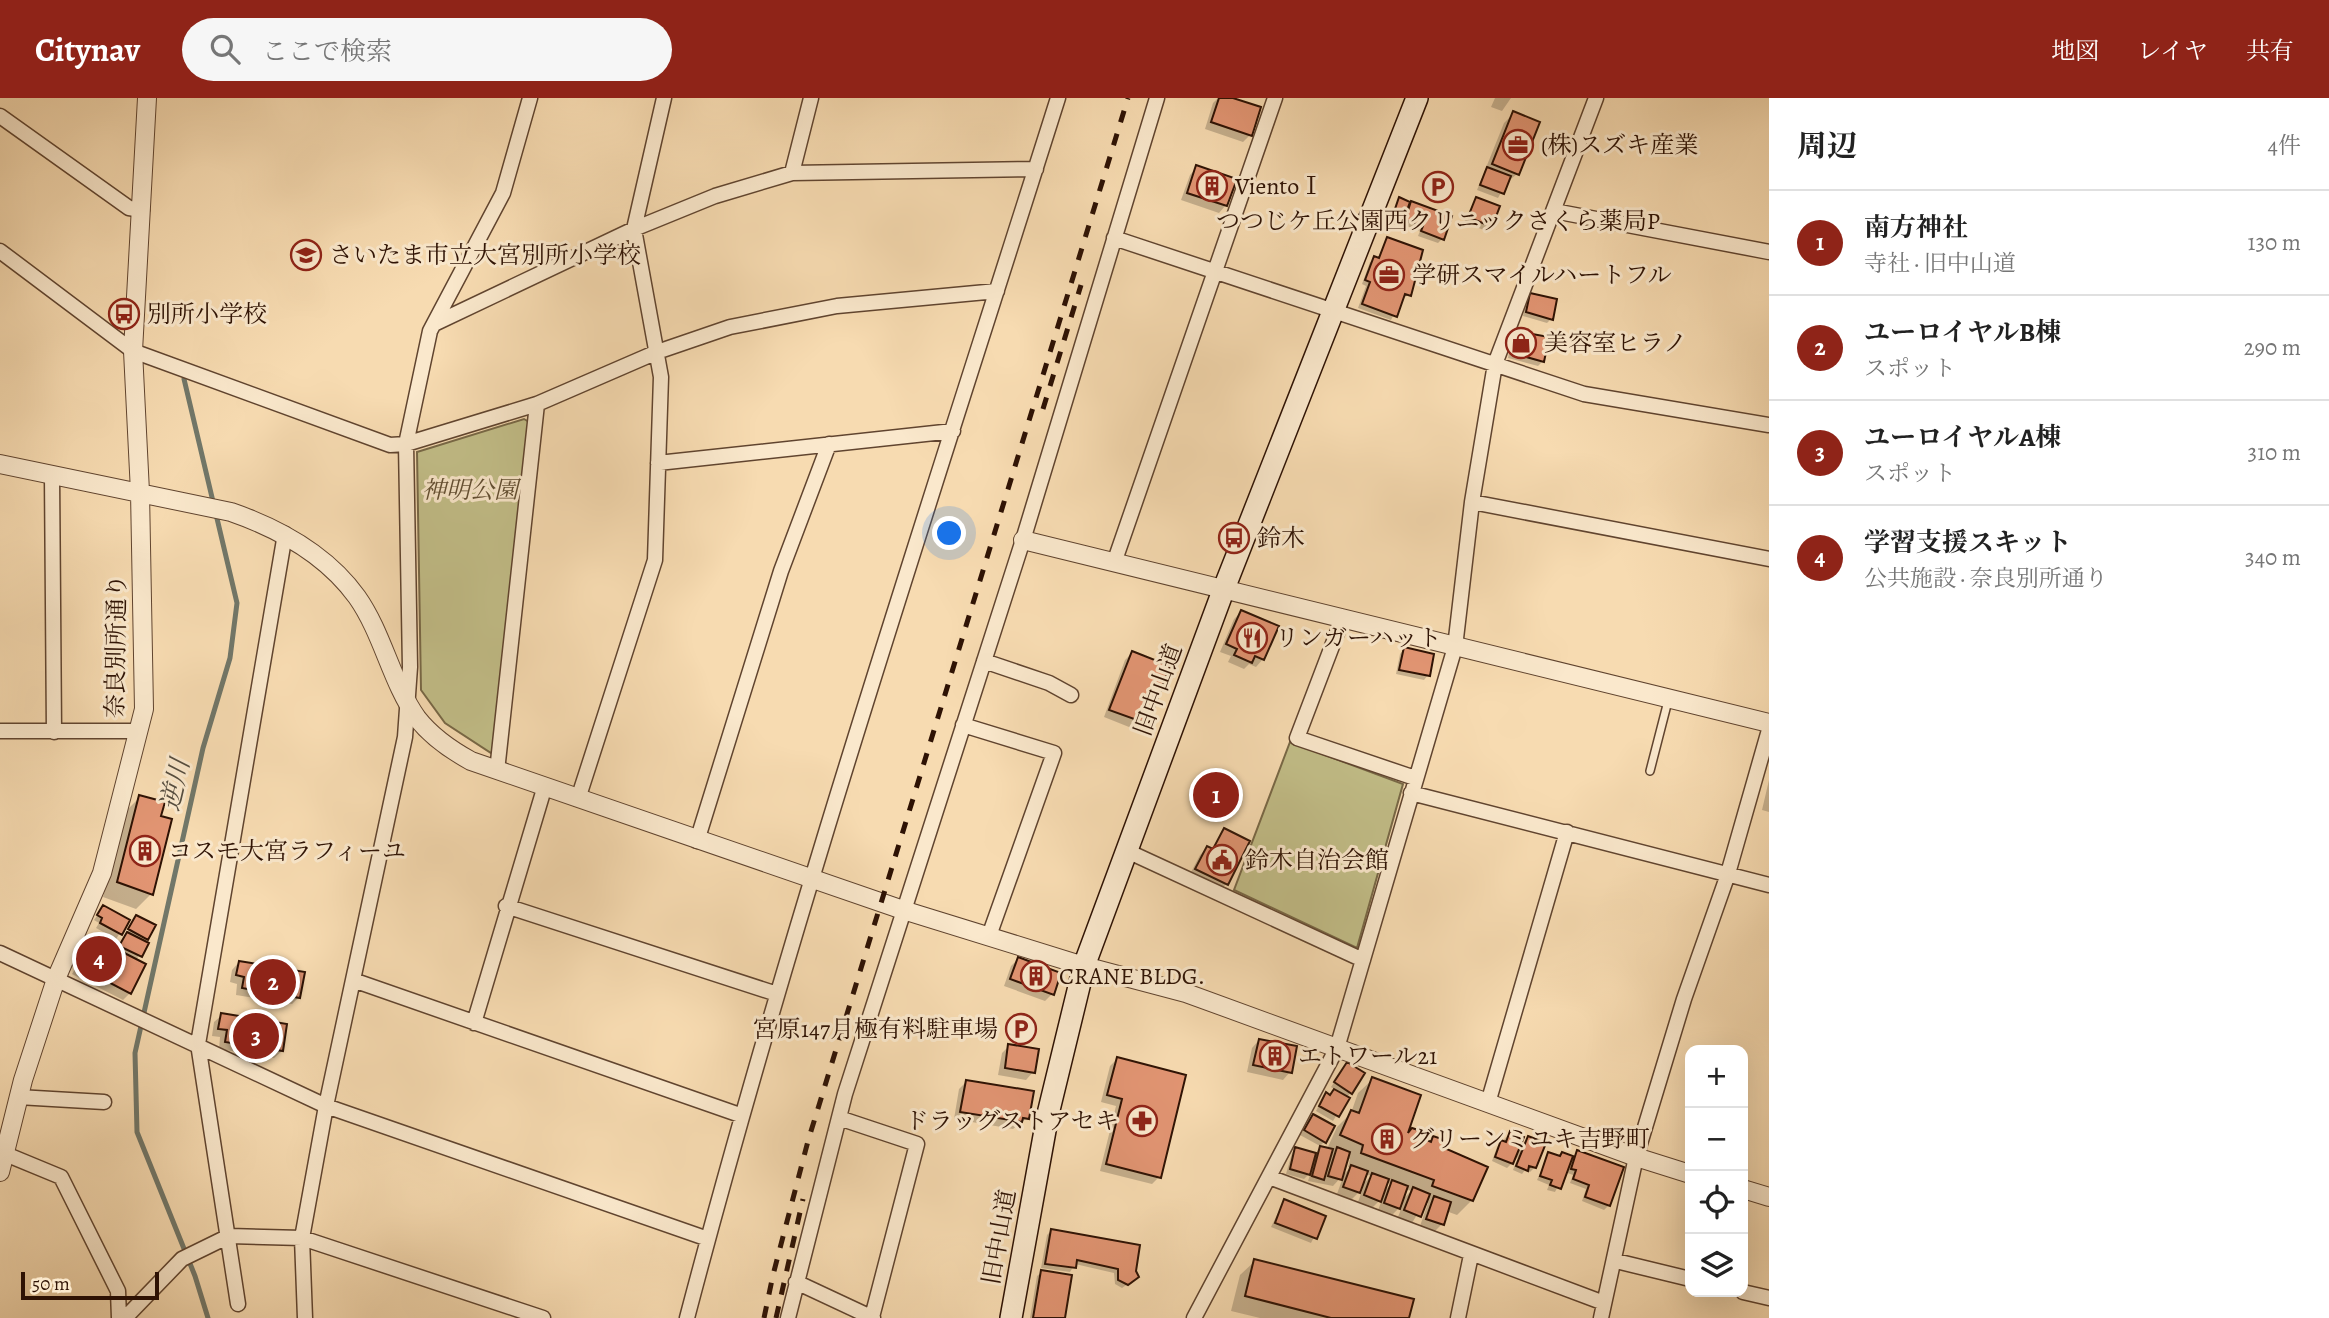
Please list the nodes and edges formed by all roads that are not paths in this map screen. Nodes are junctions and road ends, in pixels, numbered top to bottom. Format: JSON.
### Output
{"nodes":[{"id":1,"x":147,"y":98,"type":"edge"},
{"id":2,"x":530,"y":98,"type":"edge"},
{"id":3,"x":664,"y":98,"type":"edge"},
{"id":4,"x":811,"y":98,"type":"edge"},
{"id":5,"x":1058,"y":98,"type":"edge"},
{"id":6,"x":1157,"y":98,"type":"edge"},
{"id":7,"x":1275,"y":98,"type":"edge"},
{"id":8,"x":1417,"y":98,"type":"edge"},
{"id":9,"x":1595,"y":98,"type":"edge"},
{"id":10,"x":0,"y":116,"type":"edge"},
{"id":11,"x":1036,"y":169,"type":"junction"},
{"id":12,"x":792,"y":173,"type":"junction"},
{"id":13,"x":142,"y":210,"type":"junction"},
{"id":14,"x":1554,"y":211,"type":"junction"},
{"id":15,"x":634,"y":229,"type":"junction"},
{"id":16,"x":1114,"y":238,"type":"junction"},
{"id":17,"x":0,"y":252,"type":"edge"},
{"id":18,"x":1769,"y":252,"type":"edge"},
{"id":19,"x":1216,"y":271,"type":"junction"},
{"id":20,"x":998,"y":291,"type":"junction"},
{"id":21,"x":1336,"y":311,"type":"junction"},
{"id":22,"x":434,"y":324,"type":"junction"},
{"id":23,"x":133,"y":351,"type":"junction"},
{"id":24,"x":657,"y":352,"type":"junction"},
{"id":25,"x":1495,"y":363,"type":"junction"},
{"id":26,"x":537,"y":404,"type":"junction"},
{"id":27,"x":1769,"y":425,"type":"edge"},
{"id":28,"x":953,"y":431,"type":"junction"},
{"id":29,"x":406,"y":444,"type":"junction"},
{"id":30,"x":829,"y":444,"type":"junction"},
{"id":31,"x":658,"y":463,"type":"junction"},
{"id":32,"x":0,"y":464,"type":"edge"},
{"id":33,"x":52,"y":475,"type":"junction"},
{"id":34,"x":140,"y":492,"type":"junction"},
{"id":35,"x":1472,"y":502,"type":"junction"},
{"id":36,"x":285,"y":534,"type":"junction"},
{"id":37,"x":1023,"y":540,"type":"junction"},
{"id":38,"x":1769,"y":559,"type":"edge"},
{"id":39,"x":1114,"y":563,"type":"junction"},
{"id":40,"x":1223,"y":591,"type":"junction"},
{"id":41,"x":1342,"y":620,"type":"junction"},
{"id":42,"x":1455,"y":647,"type":"junction"},
{"id":43,"x":984,"y":661,"type":"junction"},
{"id":44,"x":1071,"y":695,"type":"dead end"},
{"id":45,"x":1669,"y":699,"type":"junction"},
{"id":46,"x":407,"y":701,"type":"junction"},
{"id":47,"x":1769,"y":723,"type":"edge"},
{"id":48,"x":963,"y":725,"type":"junction"},
{"id":49,"x":1769,"y":730,"type":"edge"},
{"id":50,"x":0,"y":731,"type":"edge"},
{"id":51,"x":139,"y":731,"type":"junction"},
{"id":52,"x":54,"y":732,"type":"junction"},
{"id":53,"x":497,"y":771,"type":"junction"},
{"id":54,"x":1650,"y":771,"type":"dead end"},
{"id":55,"x":1415,"y":778,"type":"junction"},
{"id":56,"x":544,"y":789,"type":"junction"},
{"id":57,"x":1411,"y":793,"type":"junction"},
{"id":58,"x":578,"y":799,"type":"junction"},
{"id":59,"x":1567,"y":832,"type":"junction"},
{"id":60,"x":697,"y":841,"type":"junction"},
{"id":61,"x":1127,"y":851,"type":"junction"},
{"id":62,"x":1727,"y":877,"type":"junction"},
{"id":63,"x":810,"y":878,"type":"junction"},
{"id":64,"x":1769,"y":885,"type":"edge"},
{"id":65,"x":506,"y":906,"type":"junction"},
{"id":66,"x":903,"y":909,"type":"junction"},
{"id":67,"x":989,"y":936,"type":"junction"},
{"id":68,"x":0,"y":953,"type":"edge"},
{"id":69,"x":1363,"y":960,"type":"junction"},
{"id":70,"x":1084,"y":965,"type":"junction"},
{"id":71,"x":56,"y":979,"type":"junction"},
{"id":72,"x":353,"y":980,"type":"junction"},
{"id":73,"x":777,"y":995,"type":"junction"},
{"id":74,"x":474,"y":1023,"type":"junction"},
{"id":75,"x":198,"y":1044,"type":"junction"},
{"id":76,"x":1337,"y":1048,"type":"junction"},
{"id":77,"x":18,"y":1097,"type":"junction"},
{"id":78,"x":104,"y":1102,"type":"dead end"},
{"id":79,"x":1488,"y":1103,"type":"junction"},
{"id":80,"x":326,"y":1107,"type":"junction"},
{"id":81,"x":740,"y":1115,"type":"junction"},
{"id":82,"x":839,"y":1118,"type":"junction"},
{"id":83,"x":1636,"y":1157,"type":"junction"},
{"id":84,"x":1,"y":1167,"type":"edge"},
{"id":85,"x":1685,"y":1172,"type":"edge"},
{"id":86,"x":1269,"y":1177,"type":"junction"},
{"id":87,"x":1748,"y":1191,"type":"edge"},
{"id":88,"x":1769,"y":1197,"type":"edge"},
{"id":89,"x":229,"y":1236,"type":"junction"},
{"id":90,"x":302,"y":1238,"type":"junction"},
{"id":91,"x":708,"y":1239,"type":"junction"},
{"id":92,"x":1471,"y":1255,"type":"junction"},
{"id":93,"x":1616,"y":1261,"type":"junction"},
{"id":94,"x":1685,"y":1278,"type":"edge"},
{"id":95,"x":796,"y":1282,"type":"junction"},
{"id":96,"x":1748,"y":1293,"type":"edge"},
{"id":97,"x":1769,"y":1298,"type":"edge"},
{"id":98,"x":238,"y":1304,"type":"dead end"},
{"id":99,"x":1602,"y":1310,"type":"edge"},
{"id":100,"x":515,"y":1314,"type":"edge"},
{"id":101,"x":119,"y":1318,"type":"edge"},
{"id":102,"x":125,"y":1318,"type":"edge"},
{"id":103,"x":305,"y":1318,"type":"edge"},
{"id":104,"x":543,"y":1318,"type":"edge"},
{"id":105,"x":687,"y":1318,"type":"edge"},
{"id":106,"x":788,"y":1318,"type":"edge"},
{"id":107,"x":873,"y":1318,"type":"edge"},
{"id":108,"x":1012,"y":1318,"type":"edge"},
{"id":109,"x":1194,"y":1318,"type":"edge"},
{"id":110,"x":1458,"y":1318,"type":"edge"}],
"edges":[{"from":1,"to":13,"type":"street","name":"奈良別所通り"},
{"from":2,"to":22,"type":"street"},
{"from":3,"to":15,"type":"street"},
{"from":4,"to":12,"type":"street"},
{"from":5,"to":11,"type":"street"},
{"from":6,"to":16,"type":"street"},
{"from":7,"to":19,"type":"street"},
{"from":8,"to":21,"type":"main road","name":"旧中山道"},
{"from":9,"to":14,"type":"street"},
{"from":10,"to":13,"type":"street"},
{"from":11,"to":12,"type":"street"},
{"from":11,"to":20,"type":"street"},
{"from":12,"to":15,"type":"street"},
{"from":13,"to":23,"type":"street","name":"奈良別所通り"},
{"from":14,"to":18,"type":"street"},
{"from":14,"to":25,"type":"street"},
{"from":15,"to":22,"type":"street"},
{"from":15,"to":24,"type":"street"},
{"from":16,"to":19,"type":"street"},
{"from":16,"to":37,"type":"street"},
{"from":17,"to":23,"type":"street"},
{"from":19,"to":21,"type":"street"},
{"from":19,"to":39,"type":"street"},
{"from":20,"to":24,"type":"street"},
{"from":20,"to":28,"type":"street"},
{"from":21,"to":25,"type":"street"},
{"from":21,"to":40,"type":"main road","name":"旧中山道"},
{"from":22,"to":29,"type":"street"},
{"from":23,"to":29,"type":"street"},
{"from":23,"to":34,"type":"street","name":"奈良別所通り"},
{"from":24,"to":26,"type":"street"},
{"from":24,"to":31,"type":"street"},
{"from":25,"to":27,"type":"street"},
{"from":25,"to":35,"type":"street"},
{"from":26,"to":29,"type":"street"},
{"from":26,"to":53,"type":"street"},
{"from":28,"to":30,"type":"street"},
{"from":28,"to":63,"type":"street"},
{"from":29,"to":46,"type":"street"},
{"from":30,"to":31,"type":"street"},
{"from":30,"to":60,"type":"street"},
{"from":31,"to":58,"type":"street"},
{"from":32,"to":33,"type":"street"},
{"from":33,"to":34,"type":"street"},
{"from":33,"to":52,"type":"street"},
{"from":34,"to":36,"type":"street"},
{"from":34,"to":51,"type":"street","name":"奈良別所通り"},
{"from":35,"to":38,"type":"street"},
{"from":35,"to":42,"type":"street"},
{"from":36,"to":46,"type":"street"},
{"from":36,"to":75,"type":"street"},
{"from":37,"to":39,"type":"street"},
{"from":37,"to":43,"type":"street"},
{"from":39,"to":40,"type":"street"},
{"from":40,"to":41,"type":"street"},
{"from":40,"to":61,"type":"main road","name":"旧中山道"},
{"from":41,"to":42,"type":"street"},
{"from":41,"to":55,"type":"street"},
{"from":42,"to":45,"type":"street"},
{"from":42,"to":55,"type":"street"},
{"from":43,"to":44,"type":"street"},
{"from":43,"to":48,"type":"street"},
{"from":45,"to":47,"type":"street"},
{"from":45,"to":54,"type":"lane"},
{"from":46,"to":53,"type":"street"},
{"from":46,"to":72,"type":"street"},
{"from":48,"to":66,"type":"street"},
{"from":48,"to":67,"type":"street"},
{"from":49,"to":62,"type":"street"},
{"from":50,"to":52,"type":"street"},
{"from":51,"to":52,"type":"street"},
{"from":51,"to":71,"type":"street","name":"奈良別所通り"},
{"from":53,"to":56,"type":"street"},
{"from":55,"to":57,"type":"street"},
{"from":56,"to":58,"type":"street"},
{"from":56,"to":65,"type":"street"},
{"from":57,"to":59,"type":"street"},
{"from":57,"to":69,"type":"street"},
{"from":58,"to":60,"type":"street"},
{"from":59,"to":62,"type":"street"},
{"from":59,"to":79,"type":"street"},
{"from":60,"to":63,"type":"street"},
{"from":61,"to":69,"type":"street"},
{"from":61,"to":70,"type":"main road","name":"旧中山道"},
{"from":62,"to":64,"type":"street"},
{"from":62,"to":83,"type":"street"},
{"from":63,"to":66,"type":"street"},
{"from":63,"to":73,"type":"street"},
{"from":65,"to":73,"type":"street"},
{"from":65,"to":74,"type":"street"},
{"from":66,"to":67,"type":"street"},
{"from":66,"to":82,"type":"street"},
{"from":67,"to":70,"type":"street"},
{"from":68,"to":71,"type":"street"},
{"from":69,"to":76,"type":"street"},
{"from":70,"to":76,"type":"street"},
{"from":70,"to":108,"type":"main road","name":"旧中山道"},
{"from":71,"to":75,"type":"street"},
{"from":71,"to":77,"type":"street","name":"奈良別所通り"},
{"from":72,"to":74,"type":"street"},
{"from":72,"to":80,"type":"street"},
{"from":73,"to":81,"type":"street"},
{"from":74,"to":81,"type":"street"},
{"from":75,"to":80,"type":"street"},
{"from":75,"to":89,"type":"street"},
{"from":76,"to":79,"type":"street"},
{"from":76,"to":86,"type":"street"},
{"from":77,"to":78,"type":"street"},
{"from":77,"to":84,"type":"street","name":"奈良別所通り"},
{"from":79,"to":83,"type":"street"},
{"from":80,"to":90,"type":"street"},
{"from":80,"to":91,"type":"street"},
{"from":81,"to":91,"type":"street"},
{"from":82,"to":95,"type":"street"},
{"from":82,"to":107,"type":"street"},
{"from":83,"to":85,"type":"street"},
{"from":83,"to":93,"type":"street"},
{"from":84,"to":101,"type":"street"},
{"from":86,"to":92,"type":"street"},
{"from":86,"to":109,"type":"street"},
{"from":87,"to":88,"type":"street"},
{"from":89,"to":90,"type":"street"},
{"from":89,"to":98,"type":"street"},
{"from":89,"to":102,"type":"street"},
{"from":90,"to":100,"type":"street"},
{"from":90,"to":103,"type":"street"},
{"from":91,"to":105,"type":"street"},
{"from":92,"to":99,"type":"street"},
{"from":92,"to":110,"type":"street"},
{"from":93,"to":94,"type":"street"},
{"from":93,"to":99,"type":"street"},
{"from":95,"to":106,"type":"street"},
{"from":95,"to":107,"type":"street"},
{"from":96,"to":97,"type":"street"},
{"from":100,"to":104,"type":"street"}]}
